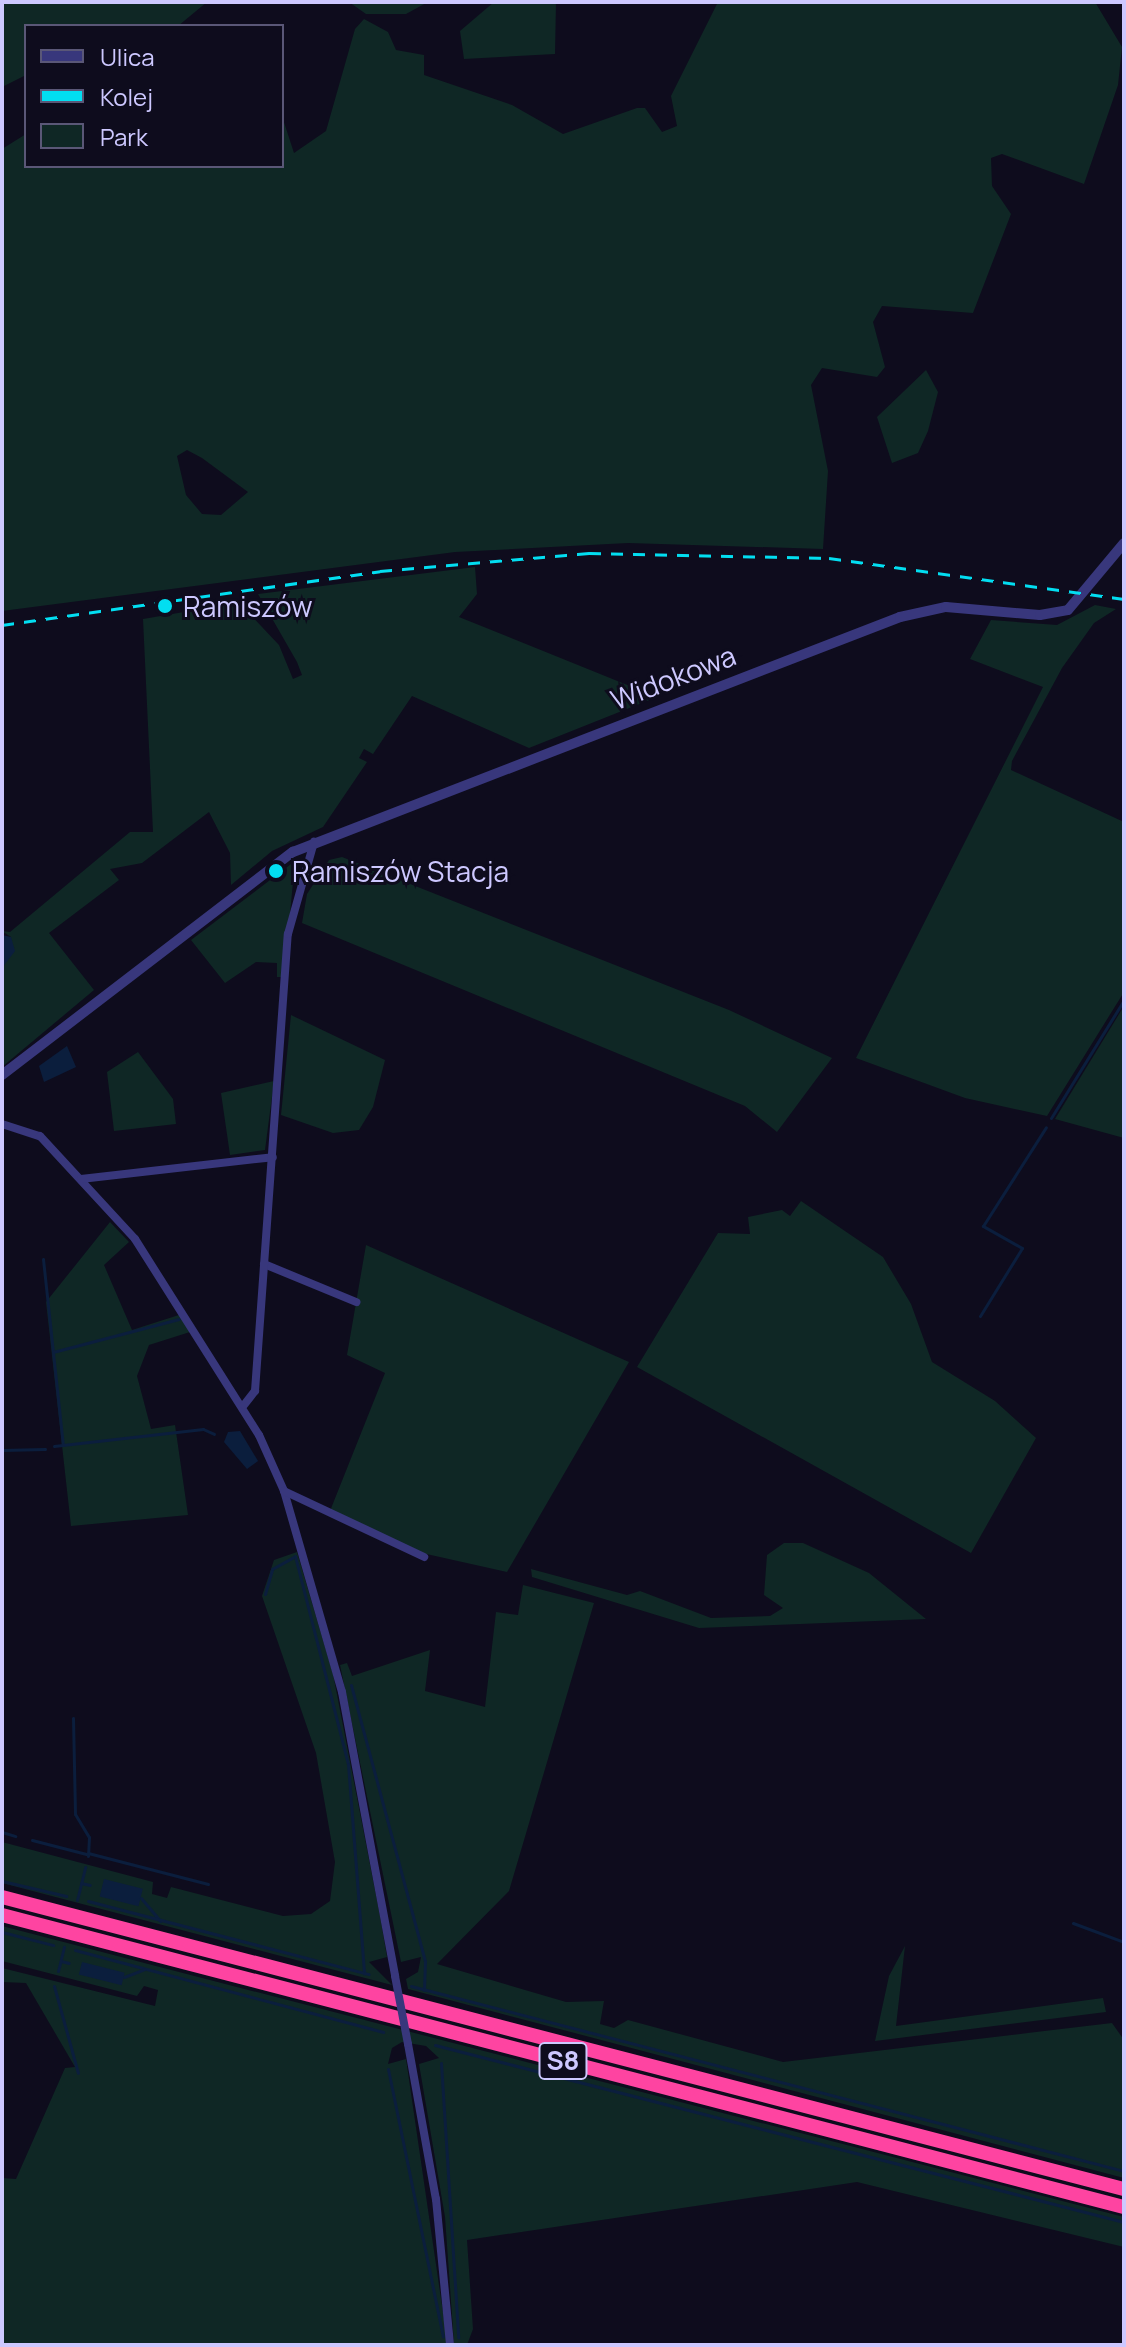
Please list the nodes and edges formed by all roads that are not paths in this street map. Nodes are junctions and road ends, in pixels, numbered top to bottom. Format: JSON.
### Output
{"nodes":[{"id":1,"x":1124,"y":543,"type":"edge"},
{"id":2,"x":314,"y":842,"type":"junction"},
{"id":3,"x":2,"y":1075,"type":"edge"},
{"id":4,"x":2,"y":1124,"type":"edge"},
{"id":5,"x":273,"y":1157,"type":"junction"},
{"id":6,"x":81,"y":1179,"type":"junction"},
{"id":7,"x":264,"y":1264,"type":"junction"},
{"id":8,"x":356,"y":1302,"type":"dead end"},
{"id":9,"x":244,"y":1405,"type":"junction"},
{"id":10,"x":284,"y":1491,"type":"junction"},
{"id":11,"x":424,"y":1557,"type":"dead end"},
{"id":12,"x":2,"y":1897,"type":"edge"},
{"id":13,"x":2,"y":1915,"type":"edge"},
{"id":14,"x":1124,"y":2189,"type":"edge"},
{"id":15,"x":1124,"y":2207,"type":"edge"},
{"id":16,"x":450,"y":2345,"type":"edge"}],
"edges":[{"from":1,"to":2,"type":"street","name":"Widokowa"},
{"from":2,"to":3,"type":"street","name":"Widokowa"},
{"from":2,"to":5,"type":"street"},
{"from":4,"to":6,"type":"street"},
{"from":5,"to":6,"type":"street"},
{"from":5,"to":7,"type":"street"},
{"from":6,"to":9,"type":"street"},
{"from":7,"to":8,"type":"street"},
{"from":7,"to":9,"type":"street"},
{"from":9,"to":10,"type":"street"},
{"from":10,"to":11,"type":"street"},
{"from":10,"to":16,"type":"street","bridge":true},
{"from":12,"to":14,"type":"highway","number":"S8"},
{"from":13,"to":15,"type":"highway","number":"S8"}]}
